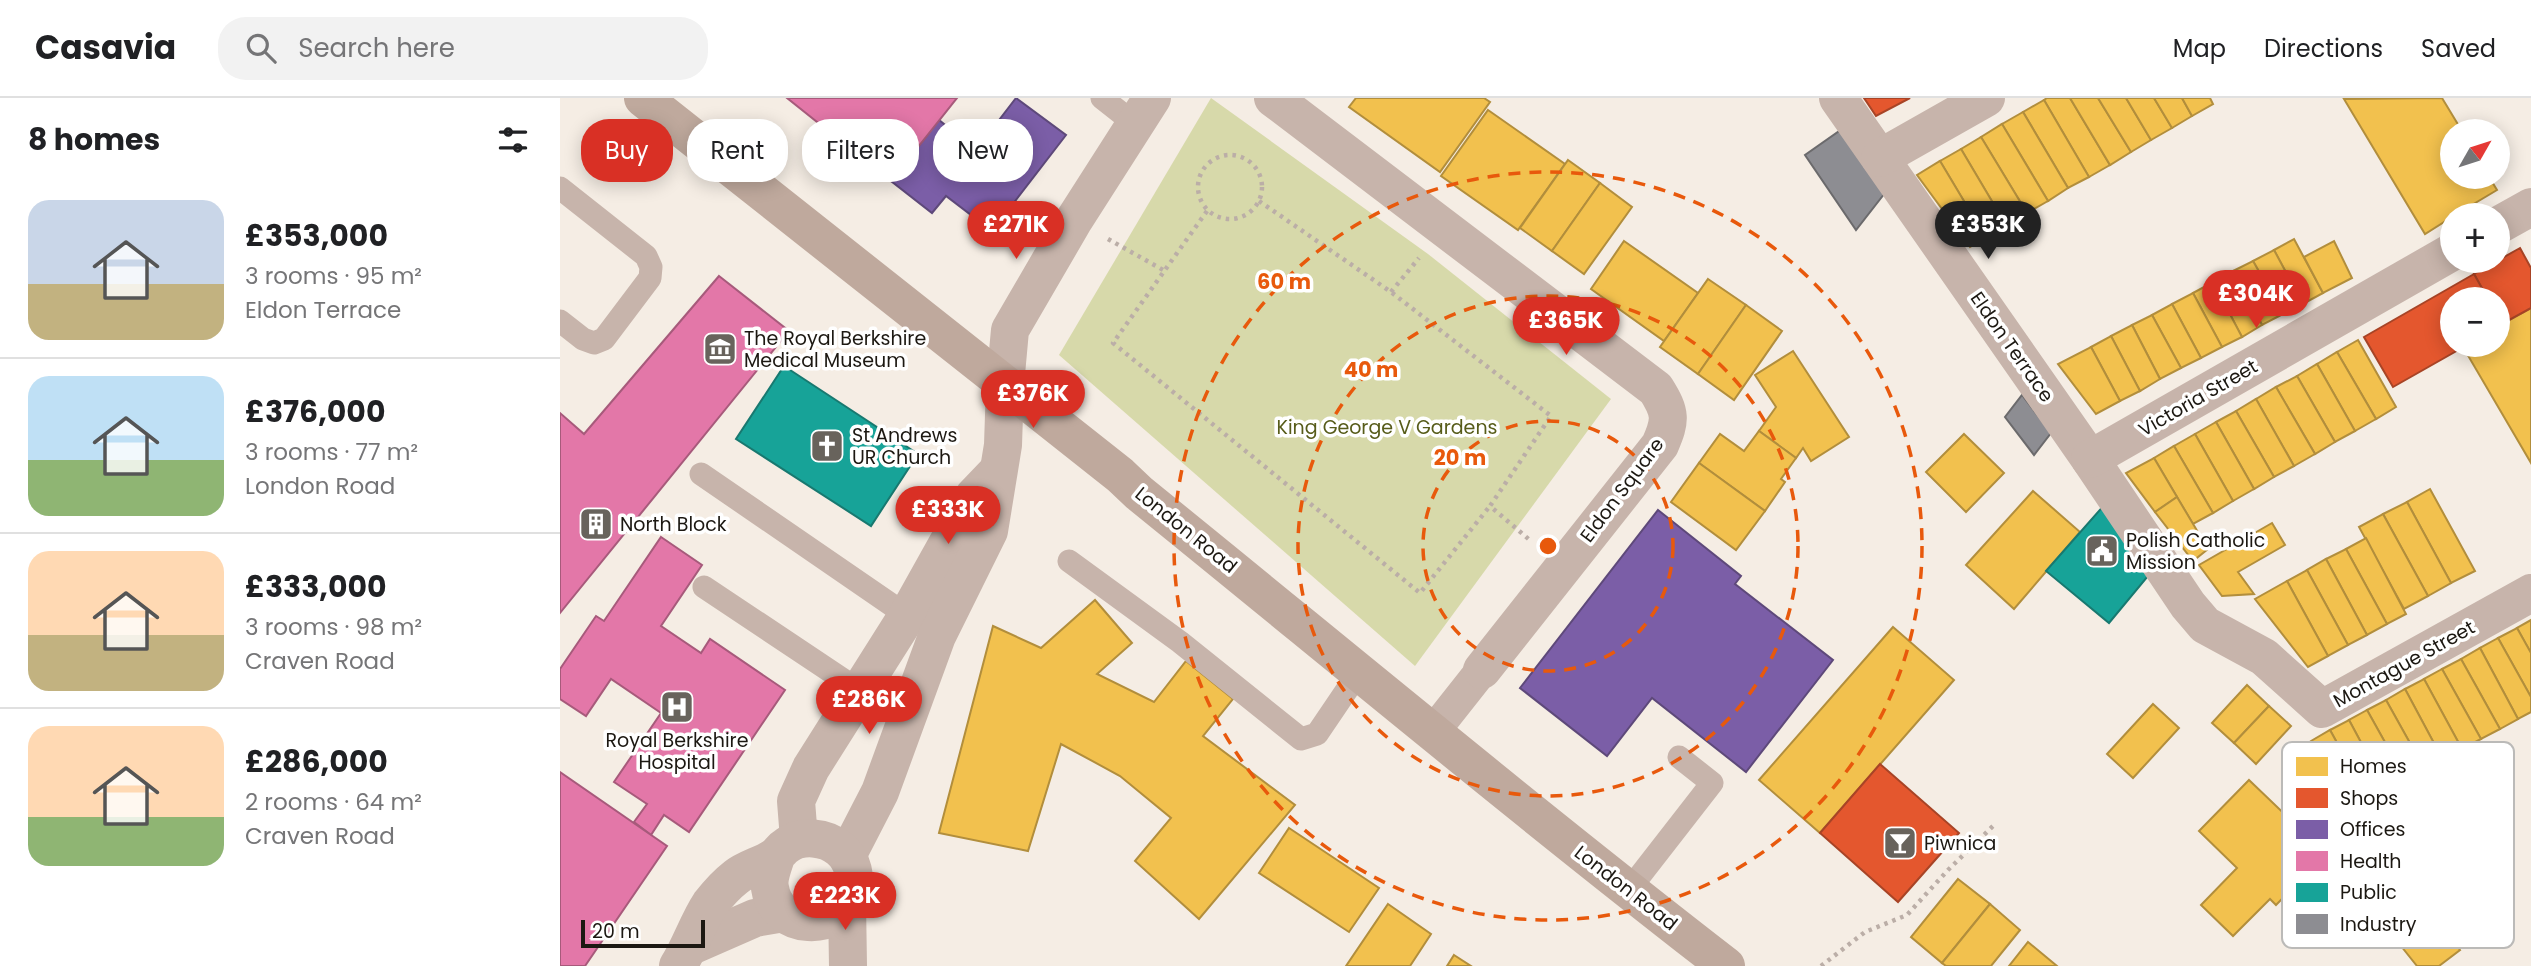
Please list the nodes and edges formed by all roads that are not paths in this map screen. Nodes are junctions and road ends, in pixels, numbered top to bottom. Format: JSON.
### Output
{"nodes":[{"id":1,"x":643,"y":98,"type":"edge"},
{"id":2,"x":1102,"y":98,"type":"edge"},
{"id":3,"x":1273,"y":98,"type":"edge"},
{"id":4,"x":1838,"y":98,"type":"edge"},
{"id":5,"x":1986,"y":98,"type":"edge"},
{"id":6,"x":1143,"y":111,"type":"edge"},
{"id":7,"x":1880,"y":158,"type":"junction"},
{"id":8,"x":560,"y":188,"type":"edge"},
{"id":9,"x":2531,"y":207,"type":"edge"},
{"id":10,"x":2510,"y":219,"type":"edge"},
{"id":11,"x":2440,"y":259,"type":"edge"},
{"id":12,"x":560,"y":321,"type":"edge"},
{"id":13,"x":1005,"y":385,"type":"junction"},
{"id":14,"x":2090,"y":459,"type":"junction"},
{"id":15,"x":701,"y":474,"type":"dead end"},
{"id":16,"x":1069,"y":561,"type":"dead end"},
{"id":17,"x":704,"y":587,"type":"dead end"},
{"id":18,"x":2531,"y":593,"type":"edge"},
{"id":19,"x":922,"y":626,"type":"junction"},
{"id":20,"x":1482,"y":670,"type":"joint"},
{"id":21,"x":1359,"y":672,"type":"junction"},
{"id":22,"x":860,"y":691,"type":"junction"},
{"id":23,"x":1433,"y":732,"type":"junction"},
{"id":24,"x":1679,"y":757,"type":"dead end"},
{"id":25,"x":787,"y":848,"type":"junction"},
{"id":26,"x":847,"y":856,"type":"junction"},
{"id":27,"x":1628,"y":891,"type":"junction"},
{"id":28,"x":847,"y":902,"type":"junction"},
{"id":29,"x":796,"y":918,"type":"junction"},
{"id":30,"x":684,"y":956,"type":"edge"},
{"id":31,"x":829,"y":966,"type":"edge"},
{"id":32,"x":848,"y":966,"type":"edge"},
{"id":33,"x":1726,"y":966,"type":"edge"}],
"edges":[{"from":1,"to":13,"type":"main road","name":"London Road"},
{"from":2,"to":6,"type":"lane"},
{"from":3,"to":20,"type":"street","name":"Eldon Square"},
{"from":4,"to":7,"type":"street","name":"Eldon Terrace"},
{"from":5,"to":7,"type":"street"},
{"from":6,"to":13,"type":"street"},
{"from":7,"to":14,"type":"street","name":"Eldon Terrace"},
{"from":8,"to":12,"type":"lane"},
{"from":9,"to":10,"type":"street"},
{"from":11,"to":14,"type":"street","name":"Victoria Street"},
{"from":13,"to":19,"type":"street"},
{"from":13,"to":21,"type":"main road","name":"London Road"},
{"from":14,"to":18,"type":"street","name":"Montague Street"},
{"from":15,"to":19,"type":"lane"},
{"from":16,"to":21,"type":"lane"},
{"from":17,"to":22,"type":"lane"},
{"from":19,"to":22,"type":"street"},
{"from":19,"to":26,"type":"street"},
{"from":20,"to":23,"type":"street","name":"Eldon Square"},
{"from":21,"to":23,"type":"main road","name":"London Road"},
{"from":22,"to":25,"type":"street"},
{"from":23,"to":27,"type":"main road","name":"London Road"},
{"from":24,"to":27,"type":"lane"},
{"from":25,"to":26,"type":"street"},
{"from":25,"to":29,"type":"street"},
{"from":25,"to":30,"type":"street"},
{"from":26,"to":28,"type":"street"},
{"from":27,"to":33,"type":"main road","name":"London Road"},
{"from":28,"to":29,"type":"street"},
{"from":28,"to":32,"type":"street"},
{"from":29,"to":30,"type":"street"},
{"from":29,"to":31,"type":"street"}]}
